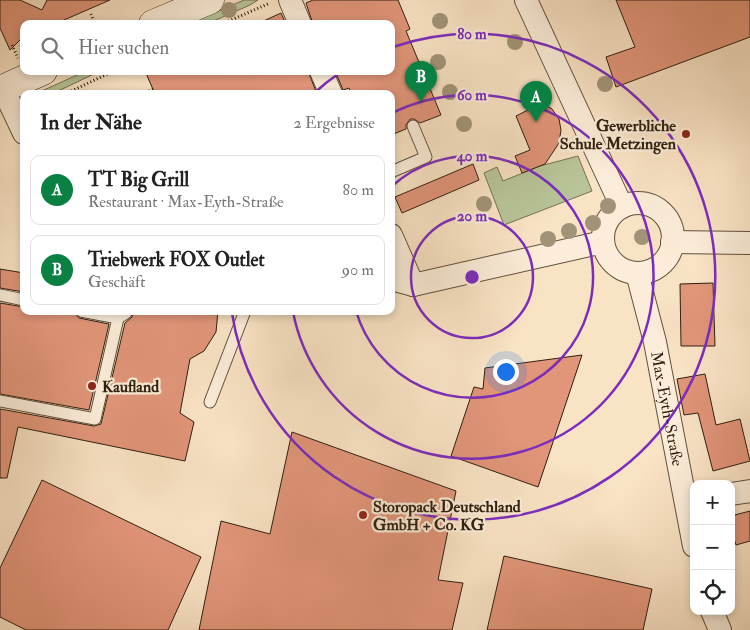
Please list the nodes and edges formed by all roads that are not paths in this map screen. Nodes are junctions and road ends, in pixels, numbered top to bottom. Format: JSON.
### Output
{"nodes":[{"id":1,"x":210,"y":0,"type":"edge"},
{"id":2,"x":290,"y":0,"type":"edge"},
{"id":3,"x":526,"y":0,"type":"edge"},
{"id":4,"x":162,"y":20,"type":"edge"},
{"id":5,"x":298,"y":20,"type":"edge"},
{"id":6,"x":34,"y":75,"type":"edge"},
{"id":7,"x":323,"y":75,"type":"edge"},
{"id":8,"x":1,"y":90,"type":"edge"},
{"id":9,"x":328,"y":90,"type":"edge"},
{"id":10,"x":20,"y":126,"type":"edge"},
{"id":11,"x":413,"y":126,"type":"dead end"},
{"id":12,"x":395,"y":170,"type":"edge"},
{"id":13,"x":622,"y":207,"type":"junction"},
{"id":14,"x":603,"y":242,"type":"junction"},
{"id":15,"x":672,"y":242,"type":"junction"},
{"id":16,"x":395,"y":244,"type":"edge"},
{"id":17,"x":750,"y":244,"type":"edge"},
{"id":18,"x":637,"y":273,"type":"junction"},
{"id":19,"x":395,"y":280,"type":"edge"},
{"id":20,"x":413,"y":285,"type":"junction"},
{"id":21,"x":0,"y":295,"type":"edge"},
{"id":22,"x":20,"y":299,"type":"edge"},
{"id":23,"x":114,"y":315,"type":"edge"},
{"id":24,"x":243,"y":315,"type":"edge"},
{"id":25,"x":0,"y":401,"type":"edge"},
{"id":26,"x":210,"y":402,"type":"dead end"},
{"id":27,"x":750,"y":491,"type":"edge"},
{"id":28,"x":735,"y":493,"type":"edge"},
{"id":29,"x":690,"y":498,"type":"edge"},
{"id":30,"x":714,"y":615,"type":"edge"},
{"id":31,"x":720,"y":630,"type":"edge"}],
"edges":[{"from":1,"to":4,"type":"main road"},
{"from":2,"to":5,"type":"street"},
{"from":3,"to":13,"type":"street"},
{"from":6,"to":8,"type":"main road"},
{"from":7,"to":9,"type":"street"},
{"from":8,"to":10,"type":"street"},
{"from":11,"to":12,"type":"lane"},
{"from":13,"to":14,"type":"street"},
{"from":13,"to":15,"type":"street"},
{"from":14,"to":18,"type":"street"},
{"from":14,"to":20,"type":"street"},
{"from":15,"to":17,"type":"street"},
{"from":15,"to":18,"type":"street"},
{"from":16,"to":20,"type":"street"},
{"from":18,"to":29,"type":"street","name":"Max-Eyth-Straße"},
{"from":19,"to":20,"type":"street"},
{"from":21,"to":22,"type":"lane"},
{"from":23,"to":25,"type":"lane"},
{"from":24,"to":26,"type":"lane"},
{"from":27,"to":28,"type":"street"},
{"from":30,"to":31,"type":"street"}]}
